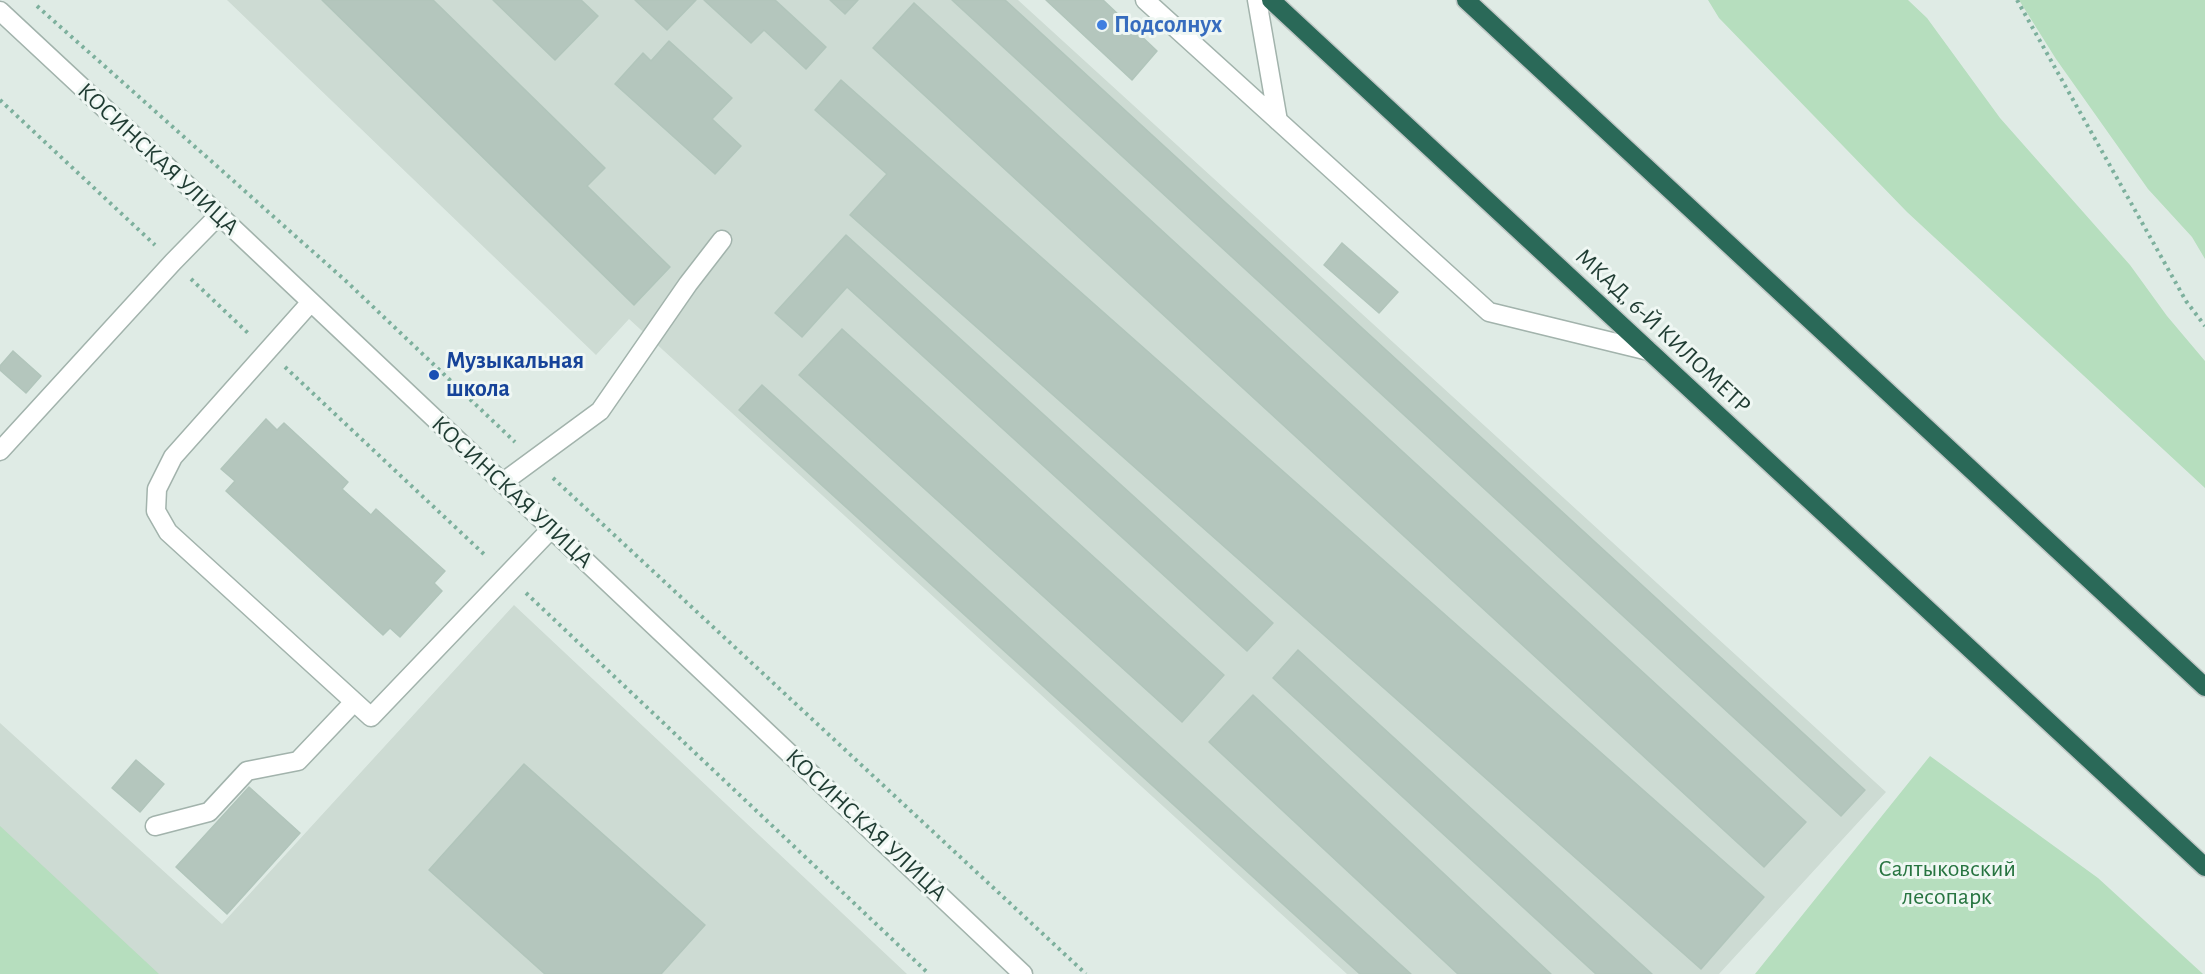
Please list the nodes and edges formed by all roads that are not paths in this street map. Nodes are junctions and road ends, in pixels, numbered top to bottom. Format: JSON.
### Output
{"nodes":[{"id":1,"x":1145,"y":0,"type":"edge"},
{"id":2,"x":1257,"y":0,"type":"edge"},
{"id":3,"x":1271,"y":0,"type":"edge"},
{"id":4,"x":1466,"y":0,"type":"edge"},
{"id":5,"x":0,"y":11,"type":"edge"},
{"id":6,"x":1278,"y":121,"type":"junction"},
{"id":7,"x":219,"y":215,"type":"junction"},
{"id":8,"x":722,"y":240,"type":"dead end"},
{"id":9,"x":312,"y":302,"type":"junction"},
{"id":10,"x":1649,"y":351,"type":"junction"},
{"id":11,"x":0,"y":451,"type":"edge"},
{"id":12,"x":502,"y":483,"type":"junction"},
{"id":13,"x":551,"y":529,"type":"junction"},
{"id":14,"x":2205,"y":687,"type":"edge"},
{"id":15,"x":354,"y":702,"type":"junction"},
{"id":16,"x":155,"y":826,"type":"dead end"},
{"id":17,"x":2205,"y":867,"type":"edge"},
{"id":18,"x":1023,"y":974,"type":"edge"}],
"edges":[{"from":1,"to":6,"type":"street"},
{"from":2,"to":6,"type":"street"},
{"from":3,"to":10,"type":"highway","name":"МКАД, 6-Й КИЛОМЕТР"},
{"from":4,"to":14,"type":"highway"},
{"from":5,"to":7,"type":"street","name":"КОСИНСКАЯ УЛИЦА"},
{"from":6,"to":10,"type":"street"},
{"from":7,"to":9,"type":"street","name":"КОСИНСКАЯ УЛИЦА"},
{"from":7,"to":11,"type":"street"},
{"from":8,"to":12,"type":"street"},
{"from":9,"to":12,"type":"street","name":"КОСИНСКАЯ УЛИЦА"},
{"from":9,"to":15,"type":"street"},
{"from":10,"to":17,"type":"highway","name":"МКАД, 6-Й КИЛОМЕТР"},
{"from":12,"to":13,"type":"street","name":"КОСИНСКАЯ УЛИЦА"},
{"from":13,"to":15,"type":"street"},
{"from":13,"to":18,"type":"street","name":"КОСИНСКАЯ УЛИЦА"},
{"from":15,"to":16,"type":"street"}]}
